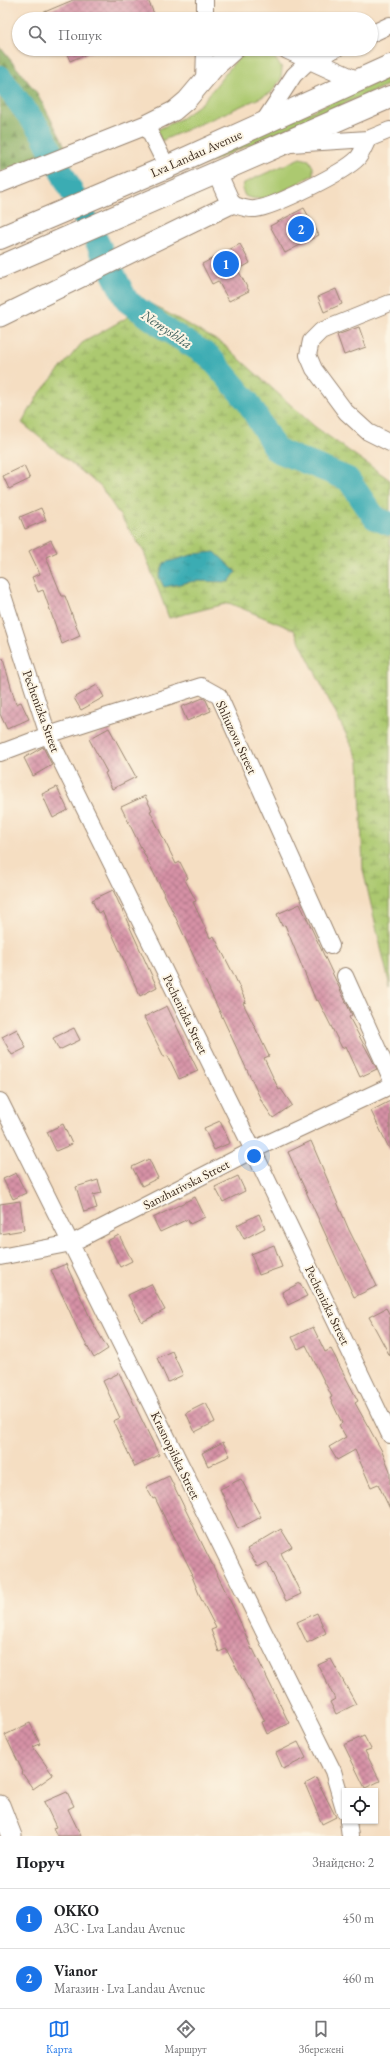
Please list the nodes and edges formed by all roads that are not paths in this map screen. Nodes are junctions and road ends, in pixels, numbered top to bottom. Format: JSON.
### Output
{"nodes":[{"id":1,"x":205,"y":0,"type":"edge"},
{"id":2,"x":205,"y":12,"type":"edge"},
{"id":3,"x":390,"y":25,"type":"edge"},
{"id":4,"x":378,"y":31,"type":"edge"},
{"id":5,"x":206,"y":56,"type":"edge"},
{"id":6,"x":228,"y":56,"type":"edge"},
{"id":7,"x":302,"y":56,"type":"edge"},
{"id":8,"x":319,"y":56,"type":"edge"},
{"id":9,"x":310,"y":60,"type":"junction"},
{"id":10,"x":390,"y":66,"type":"edge"},
{"id":11,"x":204,"y":81,"type":"junction"},
{"id":12,"x":357,"y":81,"type":"junction"},
{"id":13,"x":390,"y":97,"type":"edge"},
{"id":14,"x":262,"y":124,"type":"junction"},
{"id":15,"x":146,"y":125,"type":"junction"},
{"id":16,"x":390,"y":130,"type":"edge"},
{"id":17,"x":368,"y":139,"type":"junction"},
{"id":18,"x":280,"y":145,"type":"junction"},
{"id":19,"x":167,"y":167,"type":"junction"},
{"id":20,"x":217,"y":173,"type":"junction"},
{"id":21,"x":0,"y":183,"type":"edge"},
{"id":22,"x":178,"y":190,"type":"junction"},
{"id":23,"x":231,"y":204,"type":"junction"},
{"id":24,"x":0,"y":238,"type":"edge"},
{"id":25,"x":0,"y":267,"type":"edge"},
{"id":26,"x":390,"y":303,"type":"edge"},
{"id":27,"x":0,"y":317,"type":"edge"},
{"id":28,"x":390,"y":443,"type":"edge"},
{"id":29,"x":0,"y":586,"type":"edge"},
{"id":30,"x":48,"y":735,"type":"junction"},
{"id":31,"x":0,"y":753,"type":"edge"},
{"id":32,"x":332,"y":946,"type":"dead end"},
{"id":33,"x":345,"y":976,"type":"dead end"},
{"id":34,"x":390,"y":1076,"type":"edge"},
{"id":35,"x":390,"y":1086,"type":"edge"},
{"id":36,"x":0,"y":1100,"type":"edge"},
{"id":37,"x":253,"y":1150,"type":"junction"},
{"id":38,"x":72,"y":1243,"type":"junction"},
{"id":39,"x":0,"y":1257,"type":"edge"},
{"id":40,"x":390,"y":1435,"type":"edge"},
{"id":41,"x":342,"y":1802,"type":"edge"},
{"id":42,"x":0,"y":1805,"type":"edge"},
{"id":43,"x":348,"y":1824,"type":"edge"},
{"id":44,"x":12,"y":1836,"type":"edge"},
{"id":45,"x":350,"y":1836,"type":"edge"}],
"edges":[{"from":1,"to":2,"type":"street"},
{"from":3,"to":4,"type":"street"},
{"from":5,"to":11,"type":"street"},
{"from":6,"to":11,"type":"street"},
{"from":7,"to":9,"type":"street"},
{"from":8,"to":9,"type":"street"},
{"from":9,"to":12,"type":"street"},
{"from":9,"to":14,"type":"street"},
{"from":10,"to":12,"type":"main road","name":"Lva Landau Avenue"},
{"from":11,"to":15,"type":"street"},
{"from":12,"to":14,"type":"main road","name":"Lva Landau Avenue"},
{"from":13,"to":18,"type":"main road","name":"Lva Landau Avenue"},
{"from":14,"to":19,"type":"main road","name":"Lva Landau Avenue"},
{"from":15,"to":19,"type":"street"},
{"from":15,"to":21,"type":"street"},
{"from":16,"to":17,"type":"street"},
{"from":17,"to":18,"type":"street"},
{"from":17,"to":23,"type":"street"},
{"from":18,"to":20,"type":"main road","name":"Lva Landau Avenue"},
{"from":19,"to":22,"type":"main road"},
{"from":19,"to":24,"type":"main road","name":"Lva Landau Avenue"},
{"from":20,"to":22,"type":"main road","name":"Lva Landau Avenue"},
{"from":20,"to":23,"type":"street"},
{"from":22,"to":25,"type":"main road","name":"Lva Landau Avenue"},
{"from":23,"to":27,"type":"street"},
{"from":26,"to":28,"type":"street"},
{"from":29,"to":30,"type":"street","name":"Pechenizka Street"},
{"from":30,"to":31,"type":"street","name":"Shliuzova Street"},
{"from":30,"to":32,"type":"street","name":"Shliuzova Street"},
{"from":30,"to":37,"type":"street","name":"Pechenizka Street"},
{"from":33,"to":34,"type":"street"},
{"from":35,"to":37,"type":"street","name":"Sanzharivska Street"},
{"from":36,"to":38,"type":"street","name":"Krasnopilska Street"},
{"from":37,"to":38,"type":"street","name":"Sanzharivska Street"},
{"from":37,"to":40,"type":"street","name":"Pechenizka Street"},
{"from":38,"to":39,"type":"street","name":"Sanzharivska Street"},
{"from":38,"to":41,"type":"street","name":"Krasnopilska Street"},
{"from":42,"to":44,"type":"street"},
{"from":43,"to":45,"type":"street"}]}
